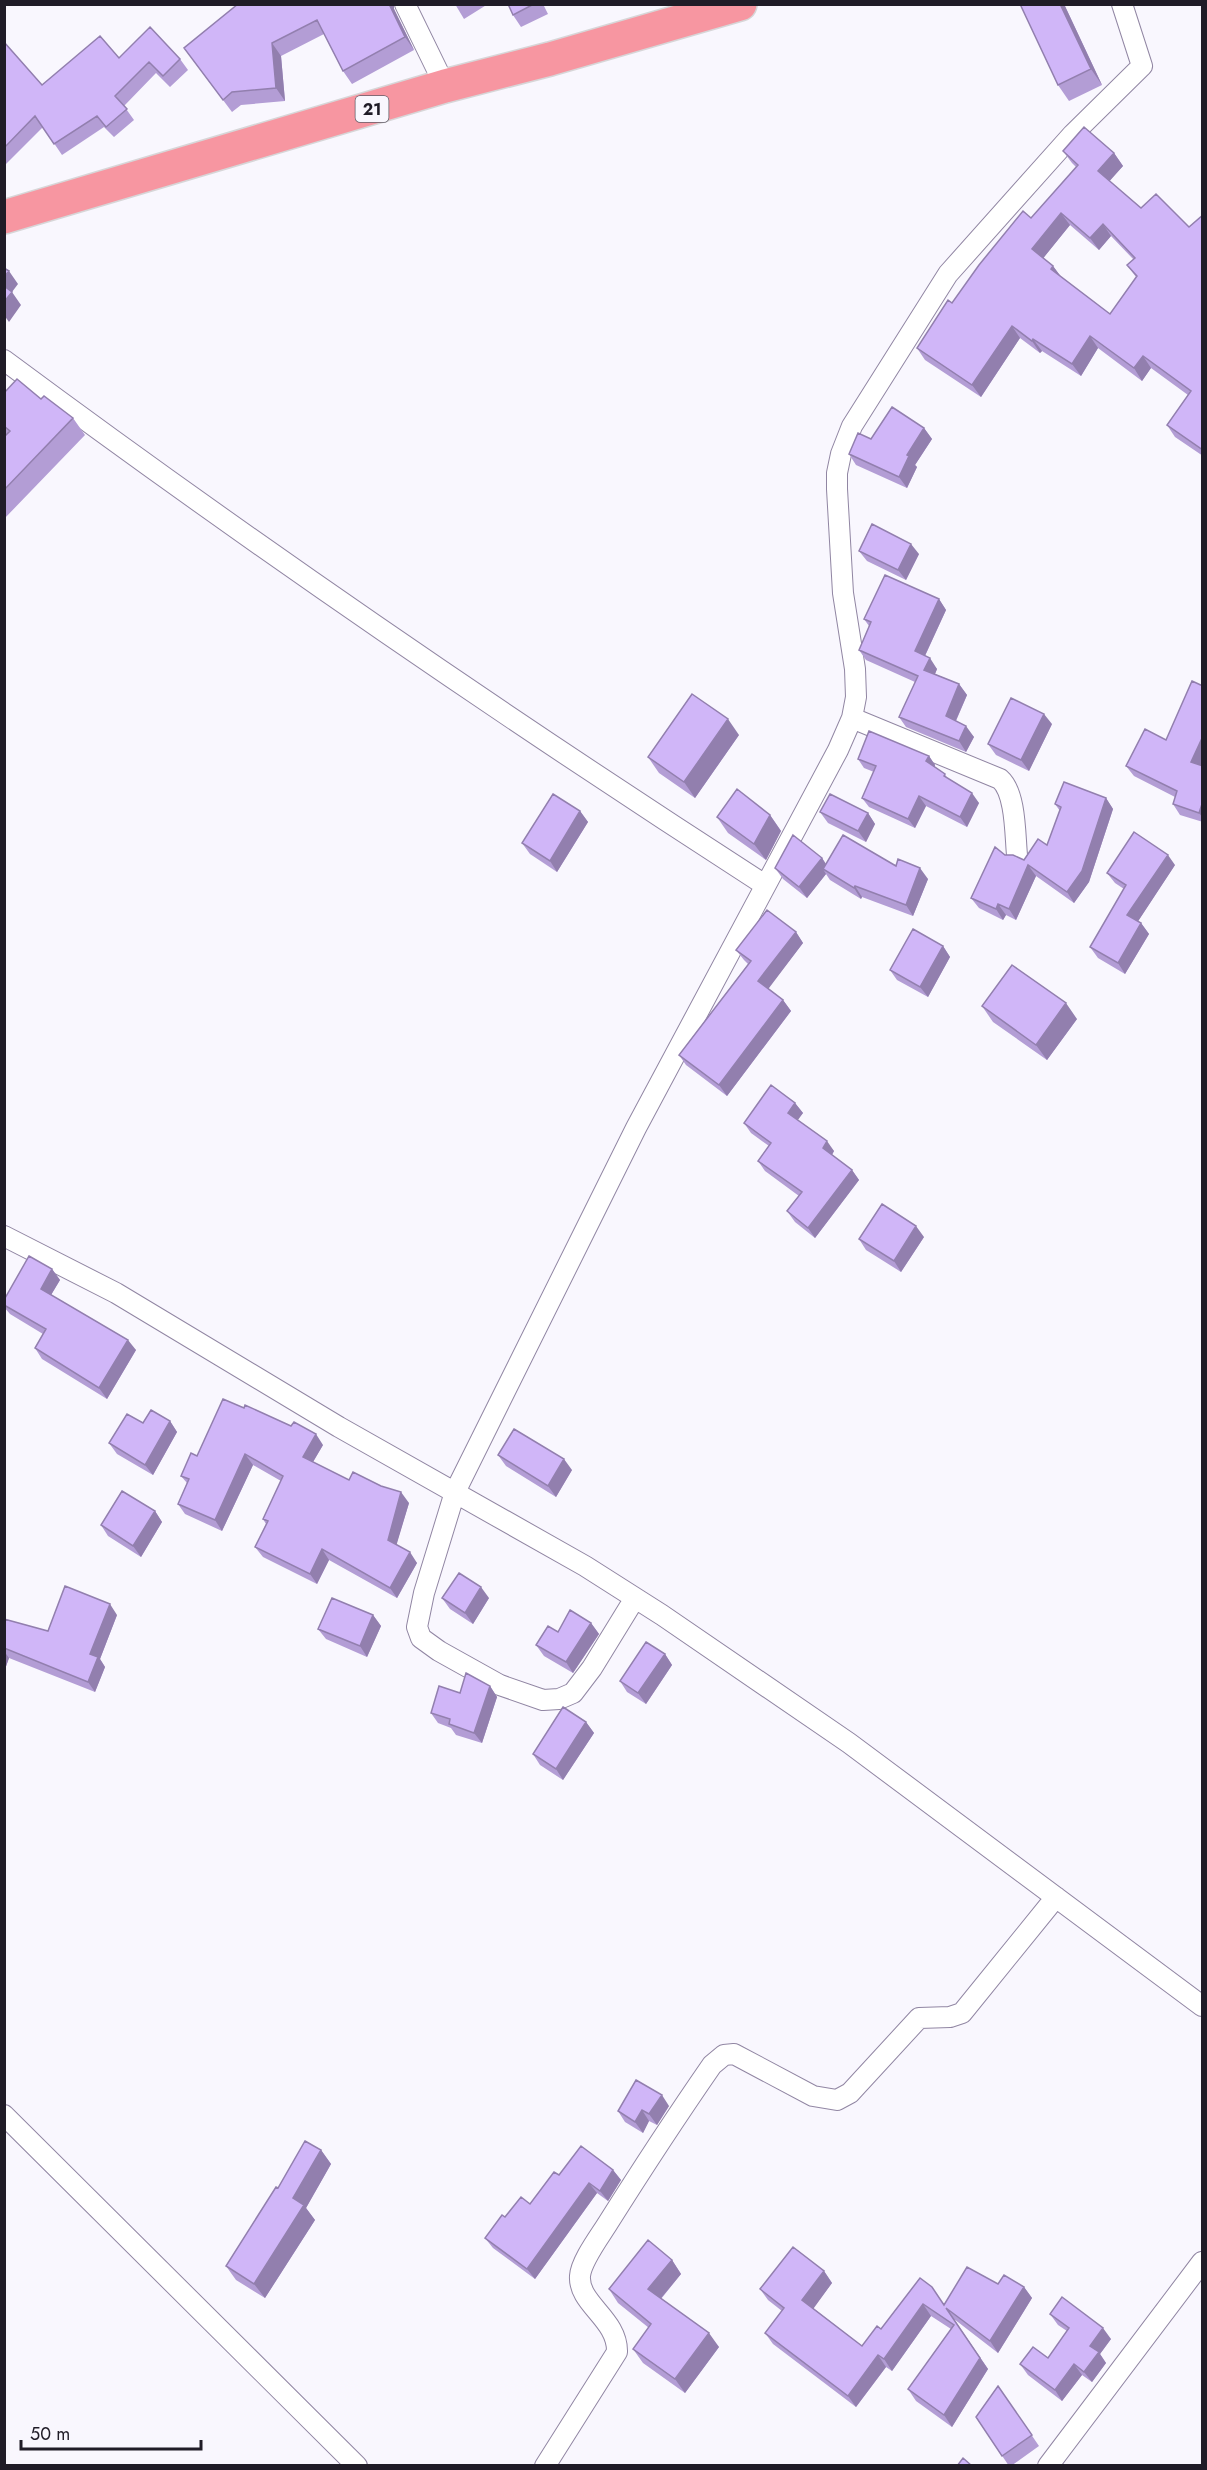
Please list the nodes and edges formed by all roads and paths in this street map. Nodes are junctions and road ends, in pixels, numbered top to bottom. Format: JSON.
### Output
{"nodes":[{"id":1,"x":405,"y":4,"type":"edge"},
{"id":2,"x":740,"y":4,"type":"edge"},
{"id":3,"x":1122,"y":4,"type":"edge"},
{"id":4,"x":445,"y":86,"type":"junction"},
{"id":5,"x":4,"y":217,"type":"edge"},
{"id":6,"x":4,"y":360,"type":"edge"},
{"id":7,"x":852,"y":718,"type":"junction"},
{"id":8,"x":1017,"y":855,"type":"edge"},
{"id":9,"x":765,"y":885,"type":"junction"},
{"id":10,"x":4,"y":1236,"type":"edge"},
{"id":11,"x":455,"y":1492,"type":"junction"},
{"id":12,"x":635,"y":1598,"type":"junction"},
{"id":13,"x":1056,"y":1898,"type":"junction"},
{"id":14,"x":1203,"y":2007,"type":"edge"},
{"id":15,"x":4,"y":2115,"type":"edge"},
{"id":16,"x":1203,"y":2262,"type":"edge"},
{"id":17,"x":357,"y":2466,"type":"edge"},
{"id":18,"x":545,"y":2466,"type":"edge"},
{"id":19,"x":1048,"y":2466,"type":"edge"}],
"edges":[{"from":1,"to":4,"type":"street"},
{"from":2,"to":4,"type":"highway","number":"21"},
{"from":3,"to":7,"type":"street"},
{"from":4,"to":5,"type":"highway","number":"21"},
{"from":6,"to":9,"type":"street"},
{"from":7,"to":8,"type":"street"},
{"from":7,"to":9,"type":"street"},
{"from":9,"to":11,"type":"street"},
{"from":10,"to":11,"type":"street"},
{"from":11,"to":12,"type":"street"},
{"from":11,"to":12,"type":"street"},
{"from":12,"to":13,"type":"street"},
{"from":13,"to":14,"type":"street"},
{"from":13,"to":18,"type":"street"},
{"from":15,"to":17,"type":"street"},
{"from":16,"to":19,"type":"street"}]}
